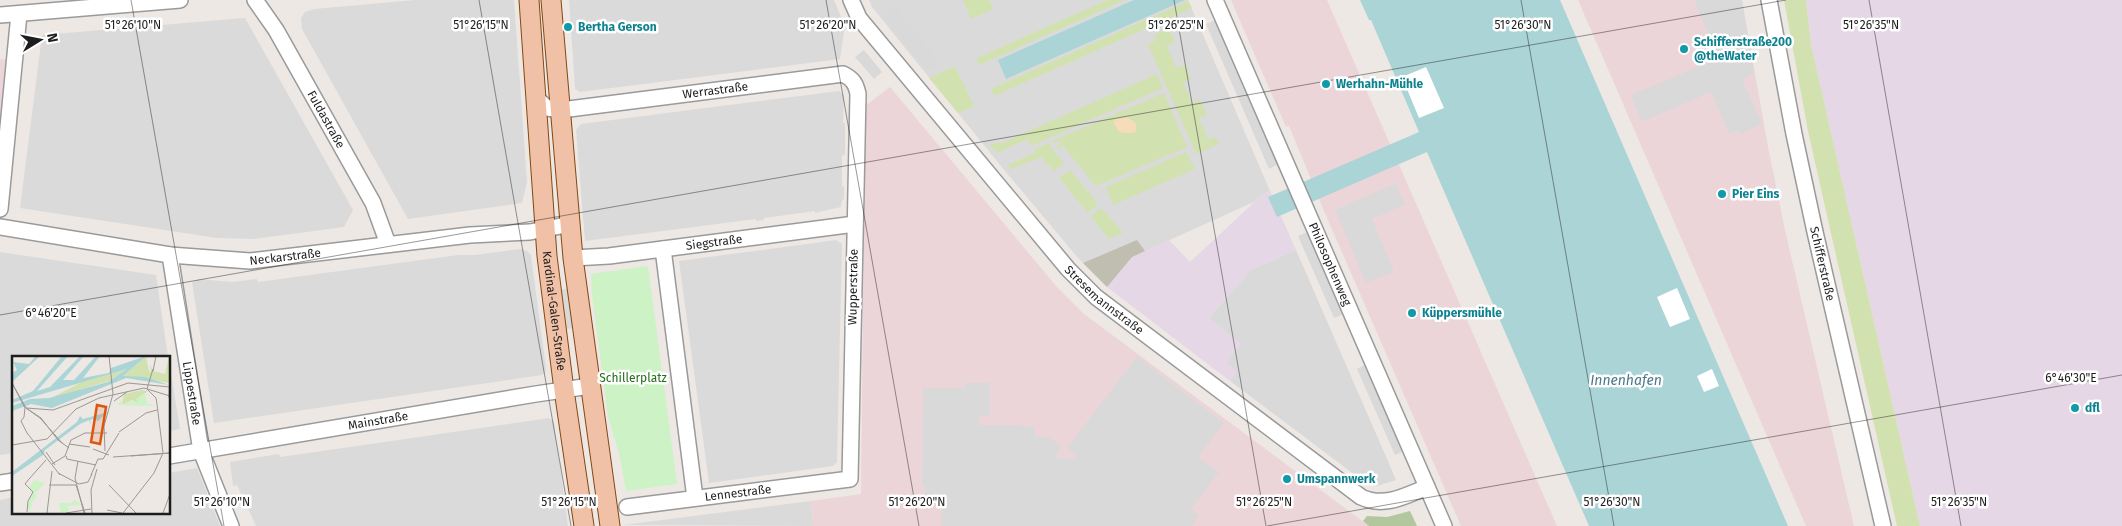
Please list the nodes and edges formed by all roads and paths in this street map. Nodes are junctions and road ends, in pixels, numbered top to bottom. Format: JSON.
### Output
{"nodes":[{"id":1,"x":180,"y":0,"type":"edge"},
{"id":2,"x":255,"y":0,"type":"edge"},
{"id":3,"x":529,"y":0,"type":"edge"},
{"id":4,"x":550,"y":0,"type":"edge"},
{"id":5,"x":851,"y":0,"type":"edge"},
{"id":6,"x":1216,"y":0,"type":"edge"},
{"id":7,"x":1769,"y":0,"type":"edge"},
{"id":8,"x":19,"y":14,"type":"junction"},
{"id":9,"x":0,"y":15,"type":"edge"},
{"id":10,"x":858,"y":94,"type":"joint"},
{"id":11,"x":535,"y":96,"type":"junction"},
{"id":12,"x":561,"y":110,"type":"junction"},
{"id":13,"x":0,"y":209,"type":"edge"},
{"id":14,"x":571,"y":224,"type":"junction"},
{"id":15,"x":855,"y":224,"type":"junction"},
{"id":16,"x":0,"y":227,"type":"edge"},
{"id":17,"x":545,"y":230,"type":"junction"},
{"id":18,"x":388,"y":244,"type":"junction"},
{"id":19,"x":663,"y":249,"type":"junction"},
{"id":20,"x":170,"y":255,"type":"junction"},
{"id":21,"x":573,"y":258,"type":"junction"},
{"id":22,"x":590,"y":386,"type":"junction"},
{"id":23,"x":564,"y":390,"type":"junction"},
{"id":24,"x":201,"y":450,"type":"junction"},
{"id":25,"x":170,"y":456,"type":"edge"},
{"id":26,"x":850,"y":479,"type":"joint"},
{"id":27,"x":1427,"y":487,"type":"junction"},
{"id":28,"x":695,"y":498,"type":"junction"},
{"id":29,"x":627,"y":507,"type":"dead end"},
{"id":30,"x":231,"y":526,"type":"edge"},
{"id":31,"x":584,"y":526,"type":"edge"},
{"id":32,"x":610,"y":526,"type":"edge"},
{"id":33,"x":1444,"y":526,"type":"edge"},
{"id":34,"x":1883,"y":526,"type":"edge"}],
"edges":[{"from":1,"to":8,"type":"street"},
{"from":2,"to":18,"type":"street","name":"Fuldastraße"},
{"from":3,"to":11,"type":"main road","name":"Kardinal-Galen-Straße"},
{"from":4,"to":12,"type":"main road","name":"Kardinal-Galen-Straße"},
{"from":5,"to":27,"type":"street","name":"Stresemannstraße"},
{"from":6,"to":27,"type":"street","name":"Philosophenweg"},
{"from":7,"to":34,"type":"street","name":"Schifferstraße"},
{"from":8,"to":9,"type":"street"},
{"from":8,"to":13,"type":"street"},
{"from":10,"to":12,"type":"street","name":"Werrastraße"},
{"from":10,"to":15,"type":"street","name":"Wupperstraße"},
{"from":11,"to":12,"type":"street"},
{"from":11,"to":17,"type":"main road","name":"Kardinal-Galen-Straße"},
{"from":12,"to":14,"type":"main road","name":"Kardinal-Galen-Straße"},
{"from":14,"to":17,"type":"street","name":"Neckarstraße"},
{"from":14,"to":21,"type":"main road","name":"Kardinal-Galen-Straße"},
{"from":15,"to":19,"type":"street","name":"Siegstraße"},
{"from":15,"to":26,"type":"street","name":"Wupperstraße"},
{"from":16,"to":20,"type":"street","name":"Neckarstraße"},
{"from":17,"to":18,"type":"street","name":"Neckarstraße"},
{"from":17,"to":23,"type":"main road","name":"Kardinal-Galen-Straße"},
{"from":18,"to":20,"type":"street","name":"Neckarstraße"},
{"from":19,"to":21,"type":"street","name":"Siegstraße"},
{"from":19,"to":28,"type":"street"},
{"from":20,"to":24,"type":"street","name":"Lippestraße"},
{"from":21,"to":22,"type":"main road","name":"Kardinal-Galen-Straße"},
{"from":22,"to":23,"type":"street","name":"Mainstraße"},
{"from":22,"to":32,"type":"main road","name":"Kardinal-Galen-Straße"},
{"from":23,"to":24,"type":"street","name":"Mainstraße"},
{"from":23,"to":31,"type":"main road","name":"Kardinal-Galen-Straße"},
{"from":24,"to":25,"type":"street","name":"Mainstraße"},
{"from":24,"to":30,"type":"street","name":"Lippestraße"},
{"from":26,"to":28,"type":"street","name":"Lennestraße"},
{"from":27,"to":33,"type":"street","name":"Philosophenweg"},
{"from":28,"to":29,"type":"street","name":"Lennestraße"}]}
